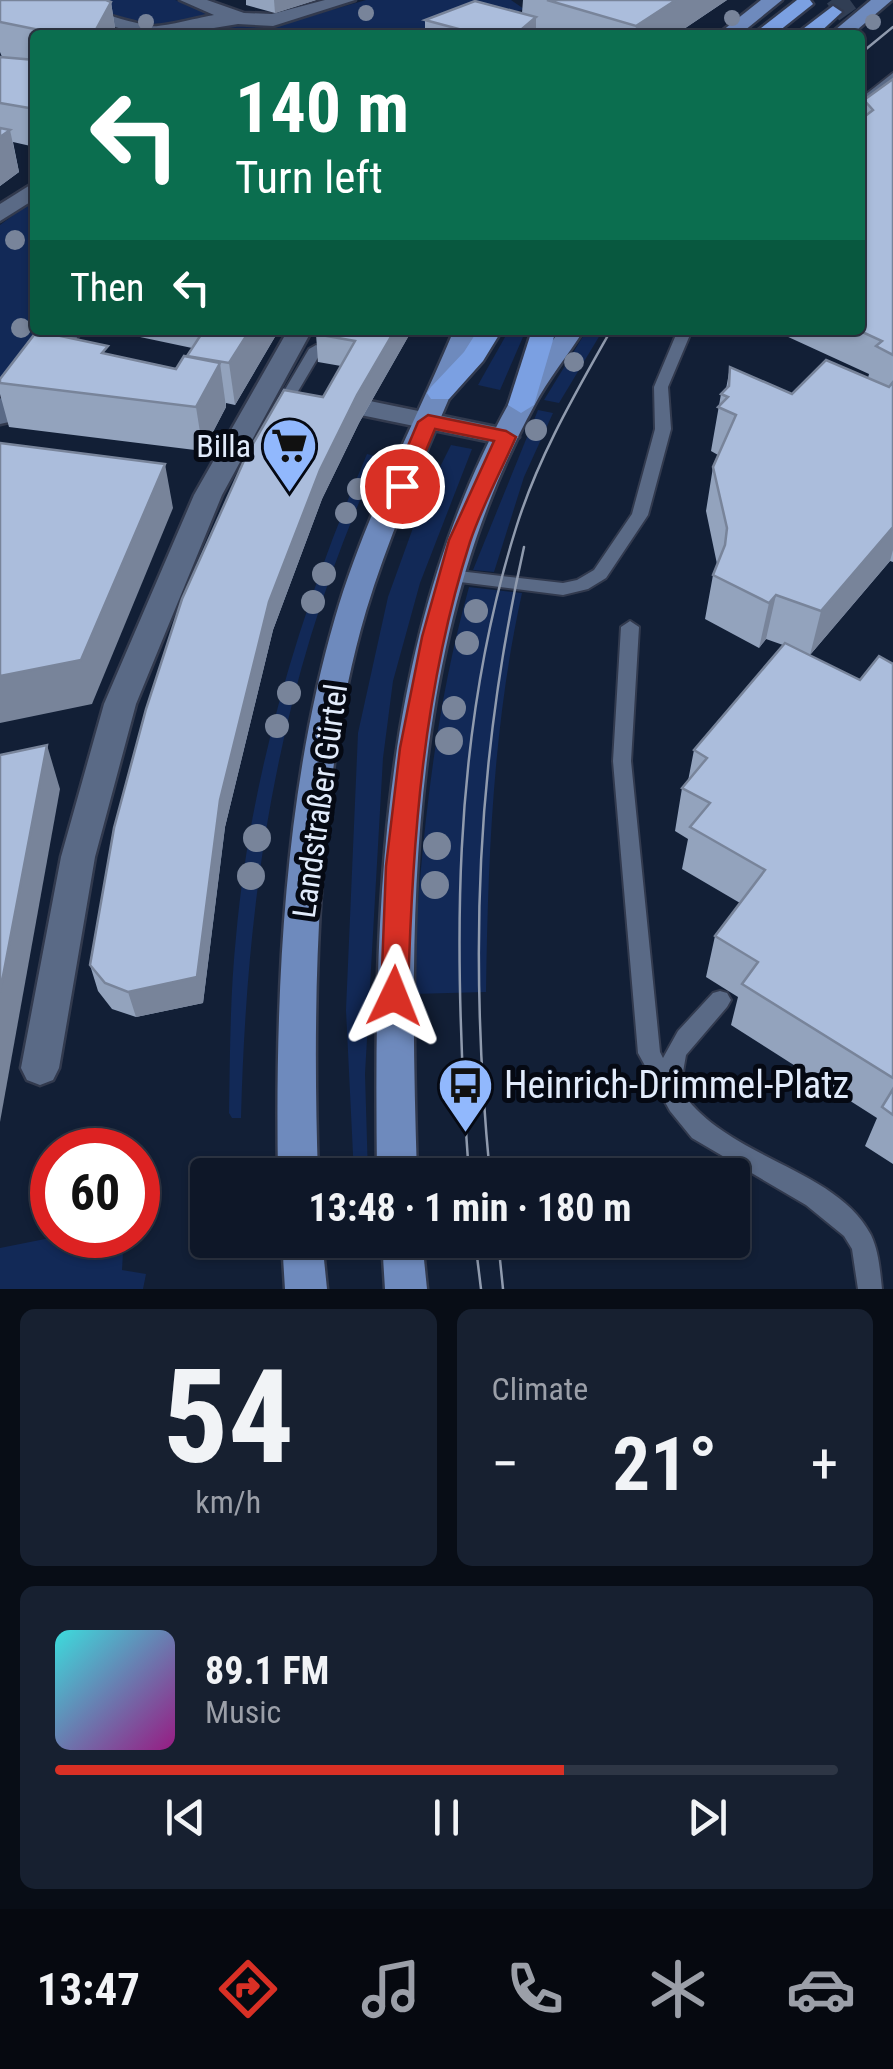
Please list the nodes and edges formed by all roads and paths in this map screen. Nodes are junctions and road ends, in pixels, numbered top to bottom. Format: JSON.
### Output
{"nodes":[{"id":1,"x":42,"y":0,"type":"edge"},
{"id":2,"x":189,"y":0,"type":"edge"},
{"id":3,"x":346,"y":0,"type":"edge"},
{"id":4,"x":773,"y":0,"type":"edge"},
{"id":5,"x":883,"y":0,"type":"edge"},
{"id":6,"x":804,"y":4,"type":"tunnel mouth"},
{"id":7,"x":833,"y":12,"type":"tunnel mouth"},
{"id":8,"x":242,"y":19,"type":"junction"},
{"id":9,"x":143,"y":30,"type":"edge"},
{"id":10,"x":171,"y":30,"type":"edge"},
{"id":11,"x":734,"y":30,"type":"edge"},
{"id":12,"x":769,"y":30,"type":"edge"},
{"id":13,"x":811,"y":30,"type":"edge"},
{"id":14,"x":845,"y":30,"type":"edge"},
{"id":15,"x":893,"y":76,"type":"edge"},
{"id":16,"x":865,"y":101,"type":"edge"},
{"id":17,"x":30,"y":193,"type":"edge"},
{"id":18,"x":0,"y":214,"type":"edge"},
{"id":19,"x":67,"y":335,"type":"edge"},
{"id":20,"x":464,"y":335,"type":"edge"},
{"id":21,"x":487,"y":335,"type":"edge"},
{"id":22,"x":542,"y":335,"type":"edge"},
{"id":23,"x":569,"y":335,"type":"edge"},
{"id":24,"x":682,"y":335,"type":"edge"},
{"id":25,"x":308,"y":339,"type":"edge"},
{"id":26,"x":277,"y":392,"type":"junction"},
{"id":27,"x":440,"y":393,"type":"junction"},
{"id":28,"x":322,"y":400,"type":"edge"},
{"id":29,"x":521,"y":405,"type":"junction"},
{"id":30,"x":365,"y":408,"type":"edge"},
{"id":31,"x":0,"y":416,"type":"edge"},
{"id":32,"x":428,"y":422,"type":"junction"},
{"id":33,"x":506,"y":437,"type":"junction"},
{"id":34,"x":450,"y":576,"type":"junction"},
{"id":35,"x":630,"y":628,"type":"dead end"},
{"id":36,"x":720,"y":1000,"type":"dead end"},
{"id":37,"x":40,"y":1068,"type":"dead end"},
{"id":38,"x":672,"y":1095,"type":"junction"},
{"id":39,"x":297,"y":1158,"type":"edge"},
{"id":40,"x":396,"y":1158,"type":"edge"},
{"id":41,"x":303,"y":1258,"type":"edge"},
{"id":42,"x":403,"y":1258,"type":"edge"},
{"id":43,"x":306,"y":1289,"type":"edge"},
{"id":44,"x":406,"y":1289,"type":"edge"},
{"id":45,"x":870,"y":1289,"type":"edge"}],
"edges":[{"from":1,"to":9,"type":"street"},
{"from":2,"to":8,"type":"street"},
{"from":3,"to":8,"type":"street"},
{"from":4,"to":11,"type":"main road"},
{"from":5,"to":14,"type":"main road"},
{"from":6,"to":12,"type":"highway"},
{"from":7,"to":13,"type":"highway"},
{"from":8,"to":10,"type":"street"},
{"from":15,"to":16,"type":"lane"},
{"from":17,"to":18,"type":"street"},
{"from":19,"to":31,"type":"street"},
{"from":20,"to":27,"type":"main road","name":"Landstraßer Gürtel"},
{"from":21,"to":27,"type":"highway"},
{"from":22,"to":29,"type":"highway"},
{"from":23,"to":29,"type":"main road"},
{"from":24,"to":34,"type":"lane"},
{"from":25,"to":26,"type":"street"},
{"from":26,"to":28,"type":"street"},
{"from":26,"to":37,"type":"street"},
{"from":27,"to":32,"type":"main road","name":"Landstraßer Gürtel"},
{"from":29,"to":33,"type":"main road"},
{"from":30,"to":32,"type":"street"},
{"from":32,"to":33,"type":"street"},
{"from":32,"to":39,"type":"main road","name":"Landstraßer Gürtel"},
{"from":33,"to":34,"type":"main road"},
{"from":34,"to":40,"type":"main road"},
{"from":35,"to":38,"type":"lane"},
{"from":36,"to":38,"type":"lane"},
{"from":38,"to":45,"type":"lane"},
{"from":41,"to":43,"type":"main road"},
{"from":42,"to":44,"type":"main road"}]}
